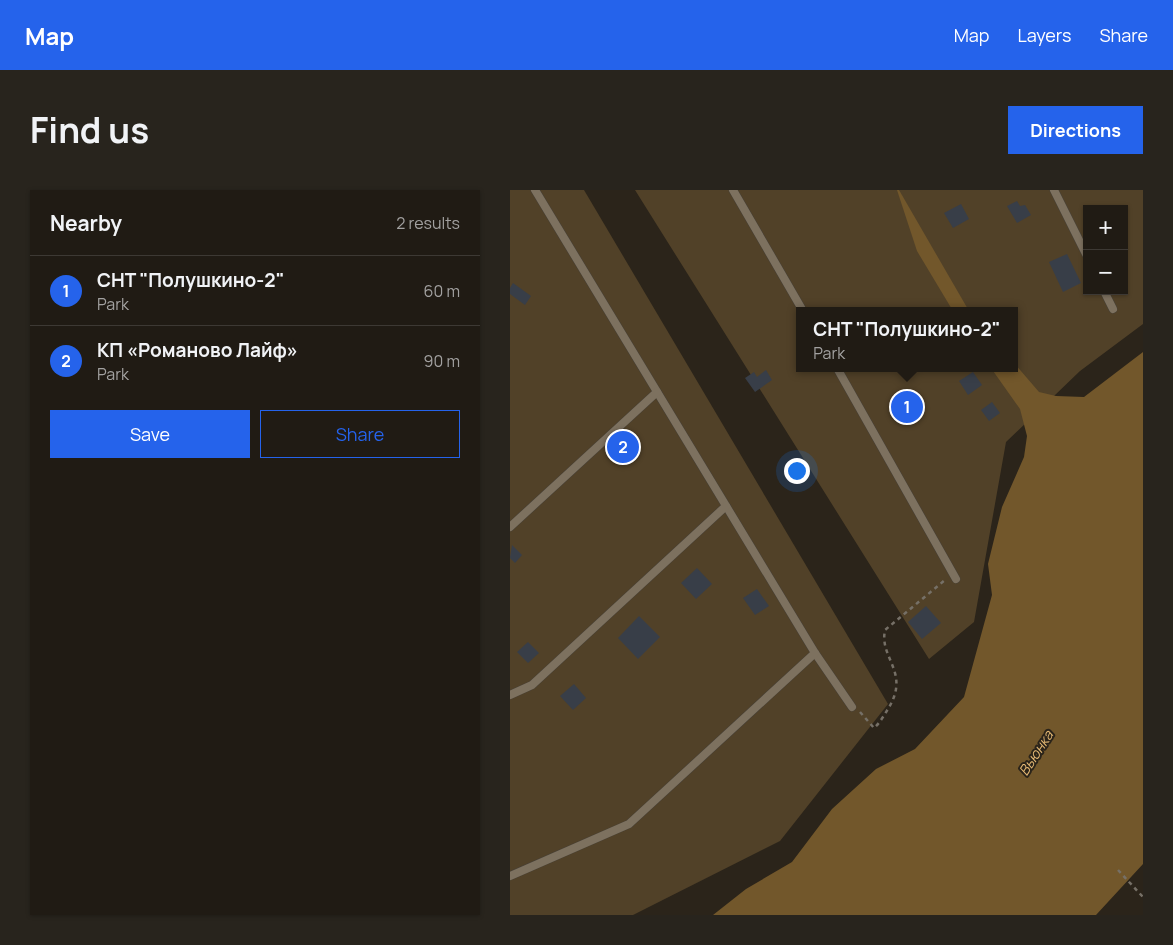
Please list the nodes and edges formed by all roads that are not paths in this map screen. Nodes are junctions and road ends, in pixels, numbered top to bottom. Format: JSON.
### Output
{"nodes":[{"id":1,"x":535,"y":190,"type":"edge"},
{"id":2,"x":733,"y":190,"type":"edge"},
{"id":3,"x":1054,"y":190,"type":"edge"},
{"id":4,"x":1084,"y":250,"type":"edge"},
{"id":5,"x":1106,"y":295,"type":"edge"},
{"id":6,"x":801,"y":307,"type":"edge"},
{"id":7,"x":1113,"y":309,"type":"dead end"},
{"id":8,"x":839,"y":372,"type":"edge"},
{"id":9,"x":657,"y":392,"type":"junction"},
{"id":10,"x":726,"y":506,"type":"junction"},
{"id":11,"x":510,"y":527,"type":"edge"},
{"id":12,"x":956,"y":579,"type":"dead end"},
{"id":13,"x":815,"y":653,"type":"junction"},
{"id":14,"x":510,"y":696,"type":"edge"},
{"id":15,"x":852,"y":707,"type":"road end"},
{"id":16,"x":510,"y":876,"type":"edge"}],
"edges":[{"from":1,"to":9,"type":"lane"},
{"from":2,"to":6,"type":"lane"},
{"from":3,"to":4,"type":"lane"},
{"from":5,"to":7,"type":"lane"},
{"from":8,"to":12,"type":"lane"},
{"from":9,"to":10,"type":"lane"},
{"from":9,"to":11,"type":"lane"},
{"from":10,"to":13,"type":"lane"},
{"from":10,"to":14,"type":"lane"},
{"from":13,"to":15,"type":"lane"},
{"from":13,"to":16,"type":"lane"}]}
